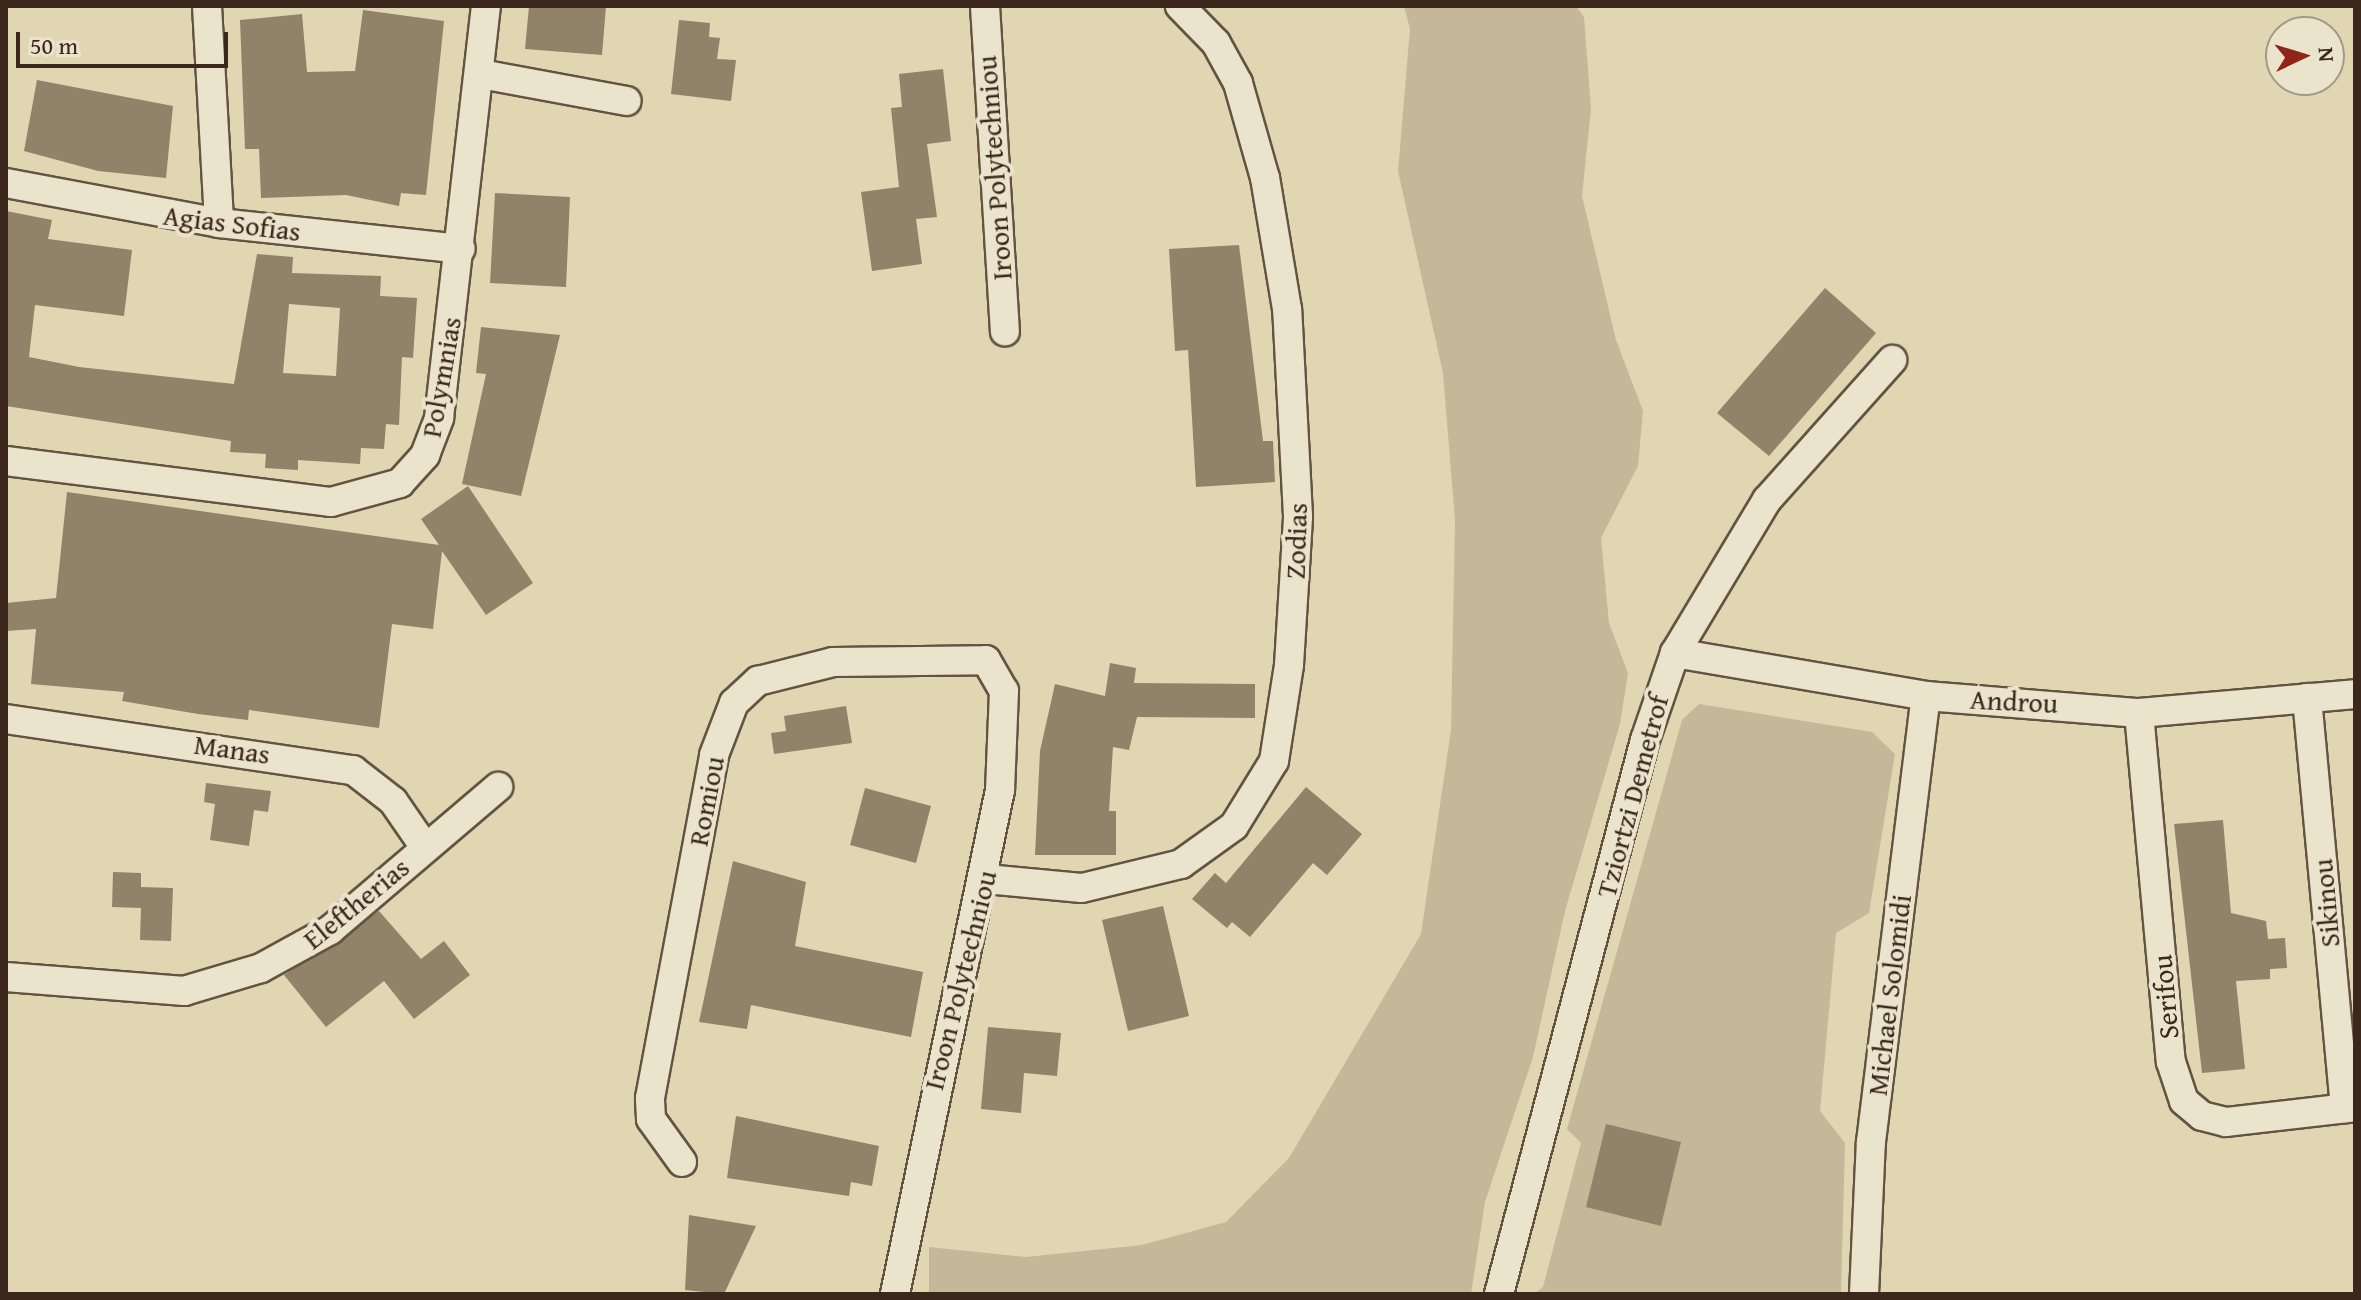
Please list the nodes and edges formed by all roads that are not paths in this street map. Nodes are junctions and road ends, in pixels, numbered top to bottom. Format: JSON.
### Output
{"nodes":[{"id":1,"x":207,"y":6,"type":"edge"},
{"id":2,"x":486,"y":6,"type":"edge"},
{"id":3,"x":985,"y":6,"type":"edge"},
{"id":4,"x":1180,"y":6,"type":"edge"},
{"id":5,"x":481,"y":74,"type":"junction"},
{"id":6,"x":627,"y":101,"type":"dead end"},
{"id":7,"x":6,"y":183,"type":"edge"},
{"id":8,"x":219,"y":223,"type":"junction"},
{"id":9,"x":461,"y":249,"type":"junction"},
{"id":10,"x":1005,"y":331,"type":"dead end"},
{"id":11,"x":1892,"y":360,"type":"dead end"},
{"id":12,"x":6,"y":461,"type":"edge"},
{"id":13,"x":1675,"y":653,"type":"junction"},
{"id":14,"x":994,"y":666,"type":"joint"},
{"id":15,"x":2355,"y":694,"type":"edge"},
{"id":16,"x":1926,"y":696,"type":"junction"},
{"id":17,"x":2307,"y":698,"type":"junction"},
{"id":18,"x":2139,"y":713,"type":"junction"},
{"id":19,"x":6,"y":719,"type":"edge"},
{"id":20,"x":498,"y":787,"type":"dead end"},
{"id":21,"x":424,"y":846,"type":"junction"},
{"id":22,"x":986,"y":879,"type":"junction"},
{"id":23,"x":6,"y":977,"type":"edge"},
{"id":24,"x":2350,"y":1108,"type":"edge"},
{"id":25,"x":682,"y":1162,"type":"dead end"},
{"id":26,"x":895,"y":1294,"type":"edge"},
{"id":27,"x":1499,"y":1294,"type":"edge"},
{"id":28,"x":1864,"y":1294,"type":"edge"}],
"edges":[{"from":1,"to":8,"type":"street"},
{"from":2,"to":5,"type":"street","name":"Polymnias"},
{"from":3,"to":10,"type":"street","name":"Iroon Polytechniou"},
{"from":4,"to":22,"type":"street","name":"Zodias"},
{"from":5,"to":6,"type":"street"},
{"from":5,"to":9,"type":"street","name":"Polymnias"},
{"from":7,"to":8,"type":"street","name":"Agias Sofias"},
{"from":8,"to":9,"type":"street","name":"Agias Sofias"},
{"from":9,"to":12,"type":"street","name":"Polymnias"},
{"from":11,"to":13,"type":"street","name":"Tziortzi Demetrof"},
{"from":13,"to":16,"type":"street","name":"Androu"},
{"from":13,"to":27,"type":"street","name":"Tziortzi Demetrof"},
{"from":14,"to":22,"type":"street","name":"Iroon Polytechniou"},
{"from":14,"to":25,"type":"street","name":"Romiou"},
{"from":15,"to":17,"type":"street","name":"Androu"},
{"from":16,"to":18,"type":"street","name":"Androu"},
{"from":16,"to":28,"type":"street","name":"Michael Solomidi"},
{"from":17,"to":18,"type":"street","name":"Androu"},
{"from":17,"to":24,"type":"street","name":"Sikinou"},
{"from":18,"to":24,"type":"street","name":"Serifou"},
{"from":19,"to":21,"type":"street","name":"Manas"},
{"from":20,"to":21,"type":"street","name":"Eleftherias"},
{"from":21,"to":23,"type":"street","name":"Eleftherias"},
{"from":22,"to":26,"type":"street","name":"Iroon Polytechniou"}]}
